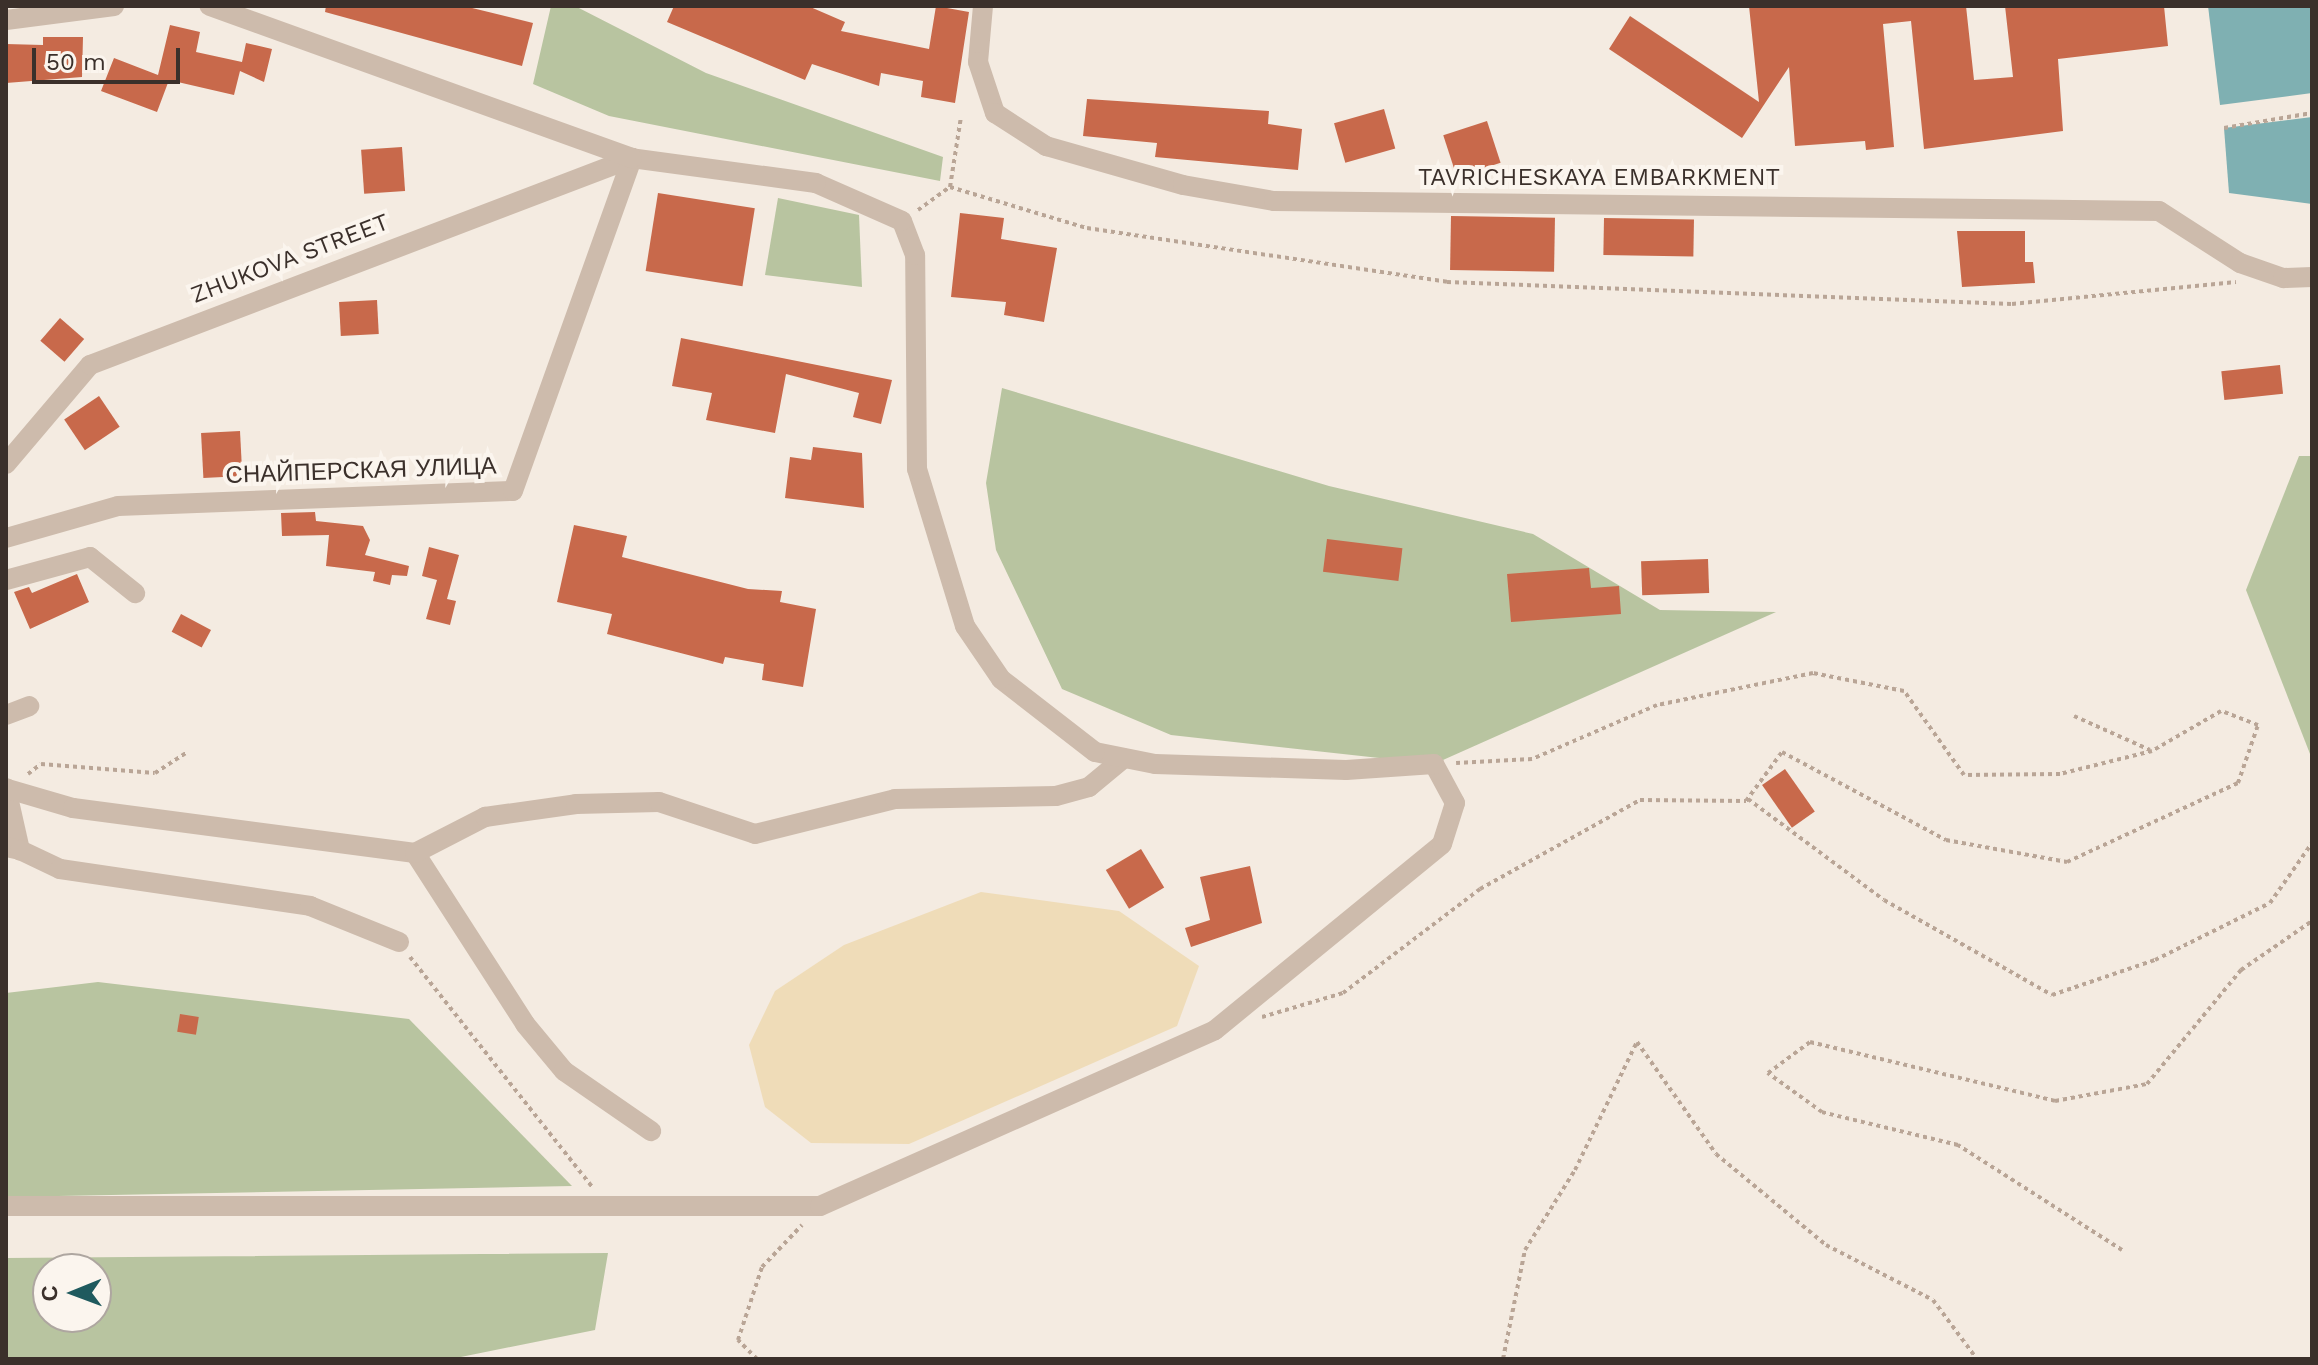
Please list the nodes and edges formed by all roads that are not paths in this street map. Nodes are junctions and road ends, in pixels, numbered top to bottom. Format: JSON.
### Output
{"nodes":[{"id":1,"x":114,"y":6,"type":"edge"},
{"id":2,"x":210,"y":6,"type":"edge"},
{"id":3,"x":983,"y":6,"type":"edge"},
{"id":4,"x":6,"y":20,"type":"edge"},
{"id":5,"x":632,"y":158,"type":"junction"},
{"id":6,"x":2312,"y":277,"type":"edge"},
{"id":7,"x":6,"y":464,"type":"edge"},
{"id":8,"x":6,"y":538,"type":"edge"},
{"id":9,"x":6,"y":580,"type":"edge"},
{"id":10,"x":135,"y":593,"type":"dead end"},
{"id":11,"x":29,"y":706,"type":"dead end"},
{"id":12,"x":6,"y":715,"type":"edge"},
{"id":13,"x":1124,"y":758,"type":"junction"},
{"id":14,"x":7,"y":788,"type":"edge"},
{"id":15,"x":13,"y":848,"type":"edge"},
{"id":16,"x":415,"y":853,"type":"junction"},
{"id":17,"x":399,"y":942,"type":"road end"},
{"id":18,"x":651,"y":1131,"type":"dead end"},
{"id":19,"x":6,"y":1206,"type":"edge"}],
"edges":[{"from":1,"to":4,"type":"street"},
{"from":2,"to":5,"type":"street"},
{"from":3,"to":6,"type":"street","name":"TAVRICHESKAYA EMBARKMENT"},
{"from":5,"to":7,"type":"street","name":"ZHUKOVA STREET"},
{"from":5,"to":8,"type":"street","name":"СНАЙПЕРСКАЯ УЛИЦА"},
{"from":5,"to":13,"type":"street"},
{"from":9,"to":10,"type":"street"},
{"from":11,"to":12,"type":"street"},
{"from":13,"to":16,"type":"street"},
{"from":13,"to":19,"type":"street"},
{"from":14,"to":15,"type":"street"},
{"from":14,"to":16,"type":"street"},
{"from":15,"to":17,"type":"street"},
{"from":16,"to":18,"type":"street"}]}
